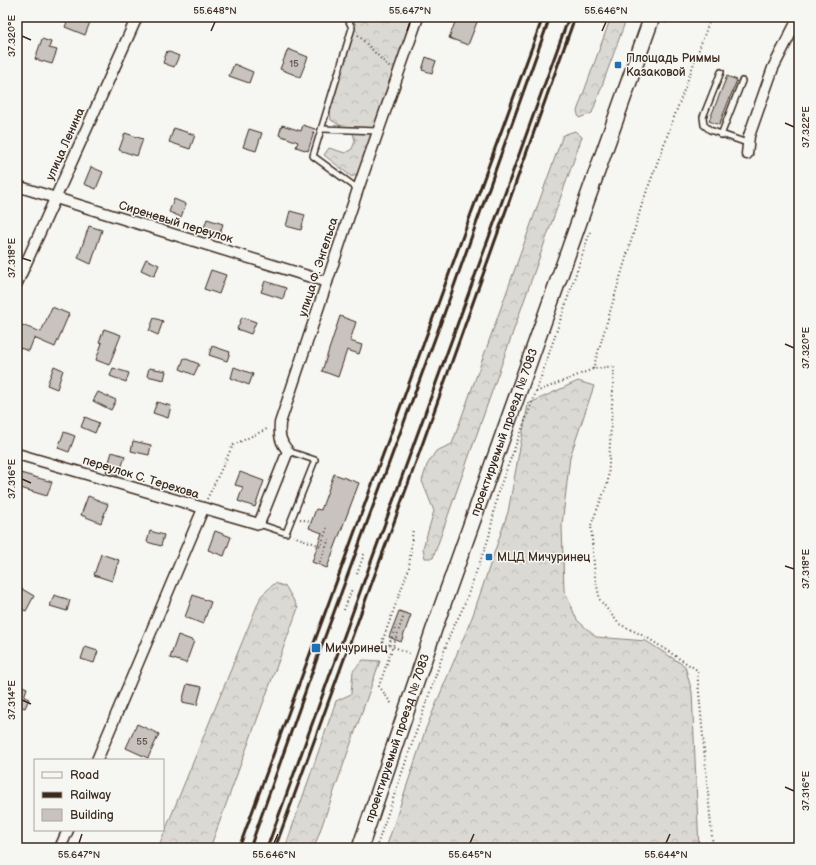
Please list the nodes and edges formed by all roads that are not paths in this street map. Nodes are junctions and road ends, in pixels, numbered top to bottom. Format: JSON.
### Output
{"nodes":[{"id":1,"x":137,"y":17,"type":"edge"},
{"id":2,"x":347,"y":17,"type":"edge"},
{"id":3,"x":418,"y":17,"type":"edge"},
{"id":4,"x":799,"y":17,"type":"edge"},
{"id":5,"x":658,"y":21,"type":"edge"},
{"id":6,"x":721,"y":72,"type":"dead end"},
{"id":7,"x":742,"y":81,"type":"dead end"},
{"id":8,"x":322,"y":129,"type":"junction"},
{"id":9,"x":378,"y":131,"type":"junction"},
{"id":10,"x":721,"y":135,"type":"junction"},
{"id":11,"x":747,"y":142,"type":"junction"},
{"id":12,"x":747,"y":154,"type":"dead end"},
{"id":13,"x":17,"y":186,"type":"edge"},
{"id":14,"x":358,"y":189,"type":"junction"},
{"id":15,"x":54,"y":199,"type":"junction"},
{"id":16,"x":328,"y":282,"type":"junction"},
{"id":17,"x":17,"y":283,"type":"edge"},
{"id":18,"x":288,"y":451,"type":"junction"},
{"id":19,"x":17,"y":454,"type":"edge"},
{"id":20,"x":203,"y":509,"type":"junction"},
{"id":21,"x":259,"y":524,"type":"junction"},
{"id":22,"x":97,"y":759,"type":"edge"},
{"id":23,"x":68,"y":831,"type":"edge"},
{"id":24,"x":60,"y":848,"type":"edge"},
{"id":25,"x":360,"y":848,"type":"edge"}],
"edges":[{"from":1,"to":15,"type":"street","name":"улица Ленина"},
{"from":2,"to":8,"type":"lane"},
{"from":3,"to":9,"type":"street","name":"улица Ф. Энгельса"},
{"from":4,"to":11,"type":"street"},
{"from":5,"to":25,"type":"main road","name":"проектируемый проезд № 7083"},
{"from":6,"to":10,"type":"lane"},
{"from":7,"to":10,"type":"lane"},
{"from":8,"to":9,"type":"lane"},
{"from":8,"to":14,"type":"lane"},
{"from":9,"to":14,"type":"street","name":"улица Ф. Энгельса"},
{"from":10,"to":11,"type":"lane"},
{"from":11,"to":12,"type":"street"},
{"from":13,"to":15,"type":"street","name":"Сиреневый переулок"},
{"from":14,"to":16,"type":"street","name":"улица Ф. Энгельса"},
{"from":15,"to":16,"type":"street","name":"Сиреневый переулок"},
{"from":15,"to":17,"type":"street","name":"улица Ленина"},
{"from":16,"to":18,"type":"street","name":"улица Ф. Энгельса"},
{"from":18,"to":21,"type":"street"},
{"from":18,"to":21,"type":"lane"},
{"from":19,"to":20,"type":"street","name":"переулок С. Терехова"},
{"from":20,"to":21,"type":"street","name":"переулок С. Терехова"},
{"from":20,"to":22,"type":"street"},
{"from":23,"to":24,"type":"street"}]}
